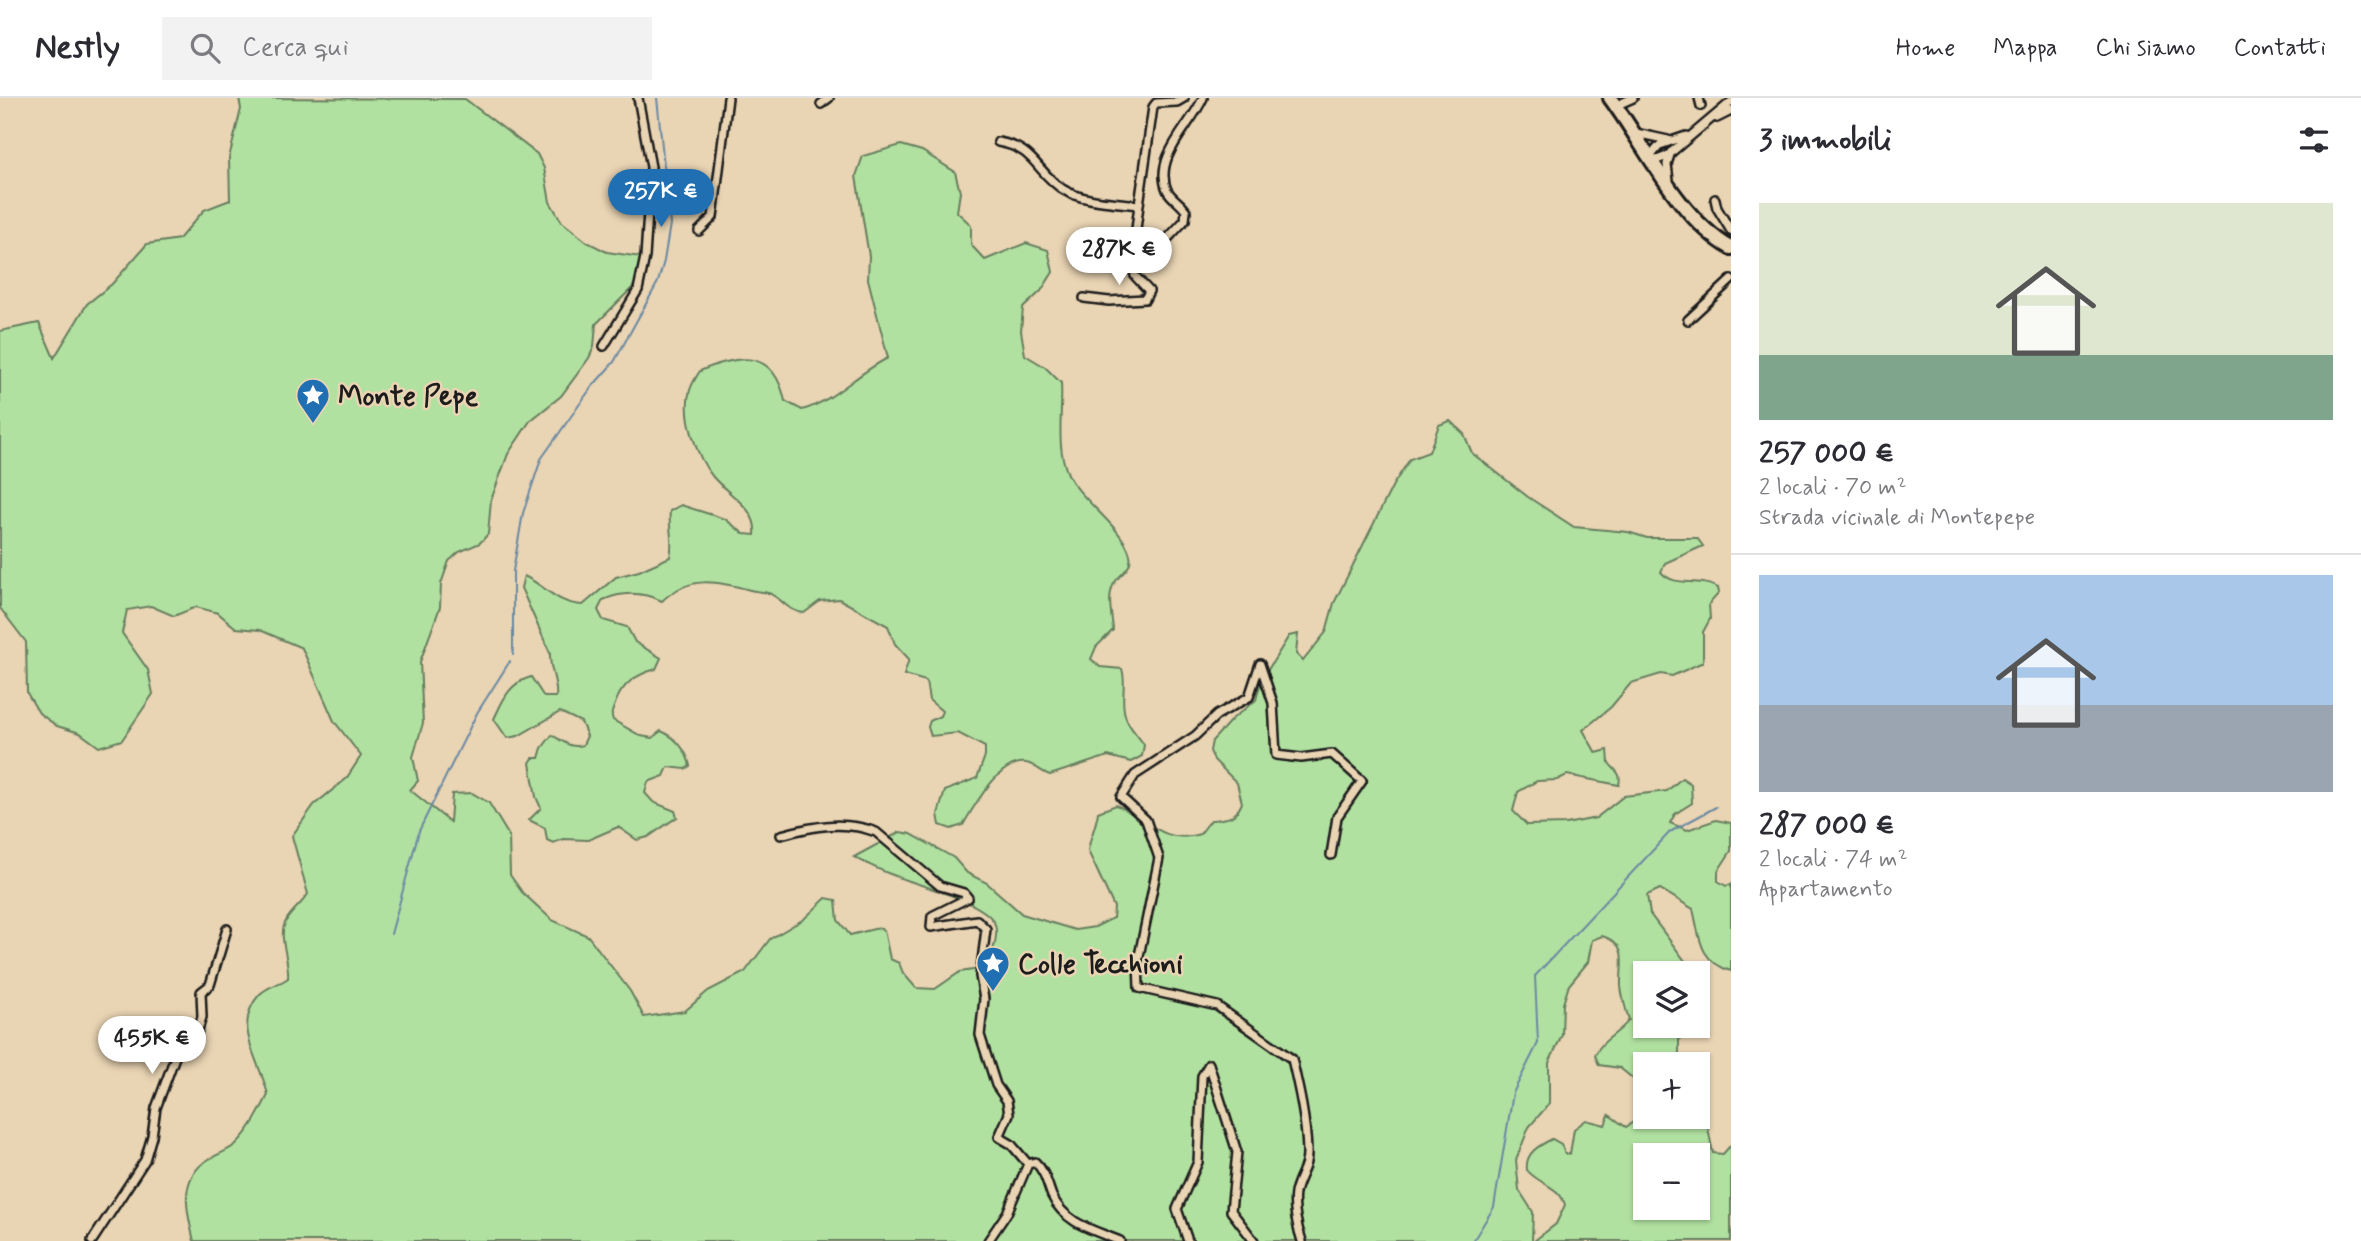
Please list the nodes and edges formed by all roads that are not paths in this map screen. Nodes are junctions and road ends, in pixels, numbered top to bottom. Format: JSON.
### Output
{"nodes":[{"id":1,"x":638,"y":98,"type":"edge"},
{"id":2,"x":728,"y":98,"type":"edge"},
{"id":3,"x":829,"y":98,"type":"edge"},
{"id":4,"x":1184,"y":98,"type":"edge"},
{"id":5,"x":1203,"y":98,"type":"edge"},
{"id":6,"x":1633,"y":98,"type":"edge"},
{"id":7,"x":1612,"y":100,"type":"edge"},
{"id":8,"x":1731,"y":102,"type":"edge"},
{"id":9,"x":821,"y":104,"type":"dead end"},
{"id":10,"x":1731,"y":111,"type":"edge"},
{"id":11,"x":1709,"y":119,"type":"junction"},
{"id":12,"x":1632,"y":131,"type":"junction"},
{"id":13,"x":1689,"y":135,"type":"junction"},
{"id":14,"x":1672,"y":140,"type":"junction"},
{"id":15,"x":998,"y":142,"type":"dead end"},
{"id":16,"x":1672,"y":151,"type":"junction"},
{"id":17,"x":1650,"y":160,"type":"junction"},
{"id":18,"x":1669,"y":185,"type":"junction"},
{"id":19,"x":1716,"y":199,"type":"dead end"},
{"id":20,"x":1139,"y":205,"type":"junction"},
{"id":21,"x":1731,"y":231,"type":"edge"},
{"id":22,"x":699,"y":232,"type":"dead end"},
{"id":23,"x":1731,"y":248,"type":"edge"},
{"id":24,"x":1134,"y":266,"type":"junction"},
{"id":25,"x":1731,"y":280,"type":"edge"},
{"id":26,"x":1084,"y":298,"type":"dead end"},
{"id":27,"x":1688,"y":320,"type":"dead end"},
{"id":28,"x":604,"y":346,"type":"dead end"},
{"id":29,"x":781,"y":835,"type":"dead end"},
{"id":30,"x":1331,"y":855,"type":"dead end"},
{"id":31,"x":227,"y":929,"type":"dead end"},
{"id":32,"x":1028,"y":1164,"type":"junction"},
{"id":33,"x":92,"y":1241,"type":"edge"},
{"id":34,"x":988,"y":1241,"type":"edge"},
{"id":35,"x":1120,"y":1241,"type":"edge"},
{"id":36,"x":1188,"y":1241,"type":"edge"},
{"id":37,"x":1254,"y":1241,"type":"edge"},
{"id":38,"x":1302,"y":1241,"type":"edge"}],
"edges":[{"from":1,"to":28,"type":"street"},
{"from":2,"to":22,"type":"street"},
{"from":3,"to":9,"type":"street"},
{"from":4,"to":20,"type":"street"},
{"from":5,"to":24,"type":"street"},
{"from":6,"to":7,"type":"street"},
{"from":7,"to":12,"type":"main road"},
{"from":8,"to":11,"type":"street"},
{"from":10,"to":11,"type":"street"},
{"from":11,"to":13,"type":"street"},
{"from":12,"to":14,"type":"street"},
{"from":12,"to":17,"type":"main road"},
{"from":13,"to":14,"type":"street"},
{"from":13,"to":16,"type":"street"},
{"from":14,"to":17,"type":"street"},
{"from":15,"to":20,"type":"street"},
{"from":16,"to":17,"type":"street"},
{"from":16,"to":18,"type":"street"},
{"from":17,"to":18,"type":"main road"},
{"from":18,"to":23,"type":"main road"},
{"from":19,"to":21,"type":"street"},
{"from":20,"to":24,"type":"street"},
{"from":24,"to":26,"type":"street"},
{"from":25,"to":27,"type":"street"},
{"from":29,"to":32,"type":"street"},
{"from":30,"to":38,"type":"street"},
{"from":31,"to":33,"type":"street"},
{"from":32,"to":34,"type":"street"},
{"from":32,"to":35,"type":"street"},
{"from":36,"to":37,"type":"street"}]}
